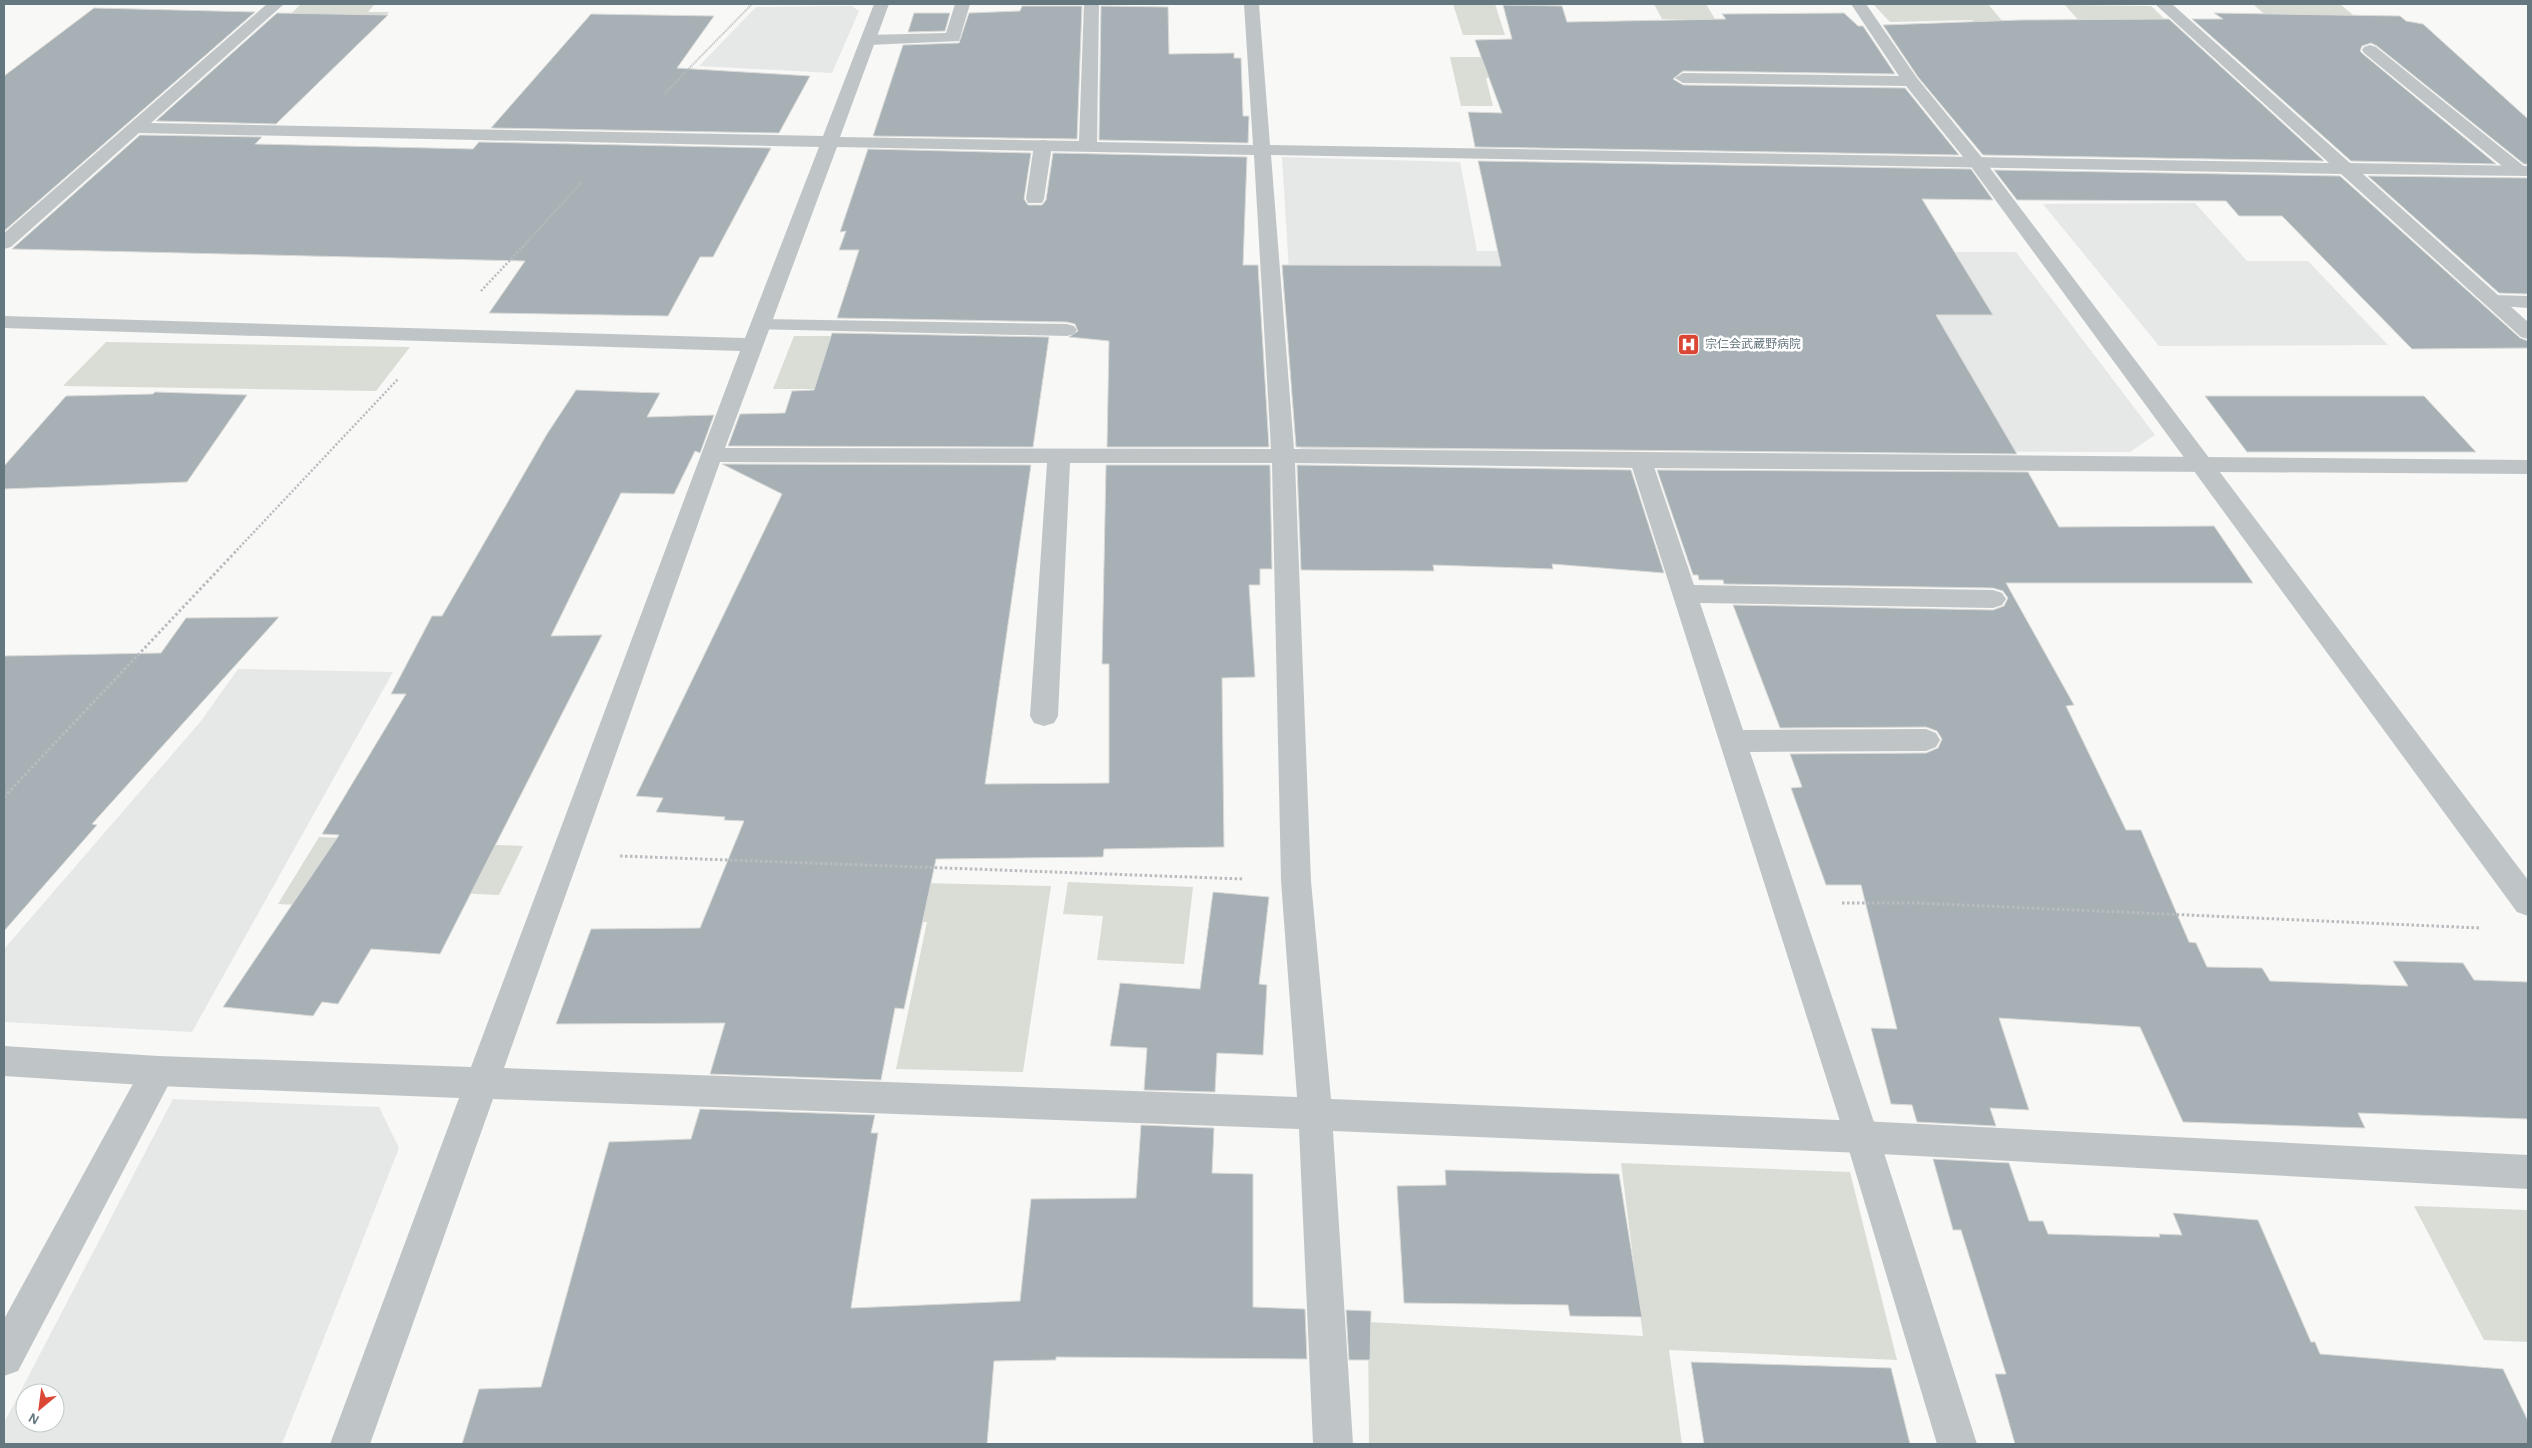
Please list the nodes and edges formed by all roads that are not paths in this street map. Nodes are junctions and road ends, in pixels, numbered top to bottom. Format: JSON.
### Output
{"nodes":[{"id":1,"x":276,"y":4,"type":"edge"},
{"id":2,"x":882,"y":4,"type":"edge"},
{"id":3,"x":962,"y":4,"type":"edge"},
{"id":4,"x":1092,"y":4,"type":"edge"},
{"id":5,"x":1252,"y":4,"type":"edge"},
{"id":6,"x":1859,"y":4,"type":"edge"},
{"id":7,"x":2163,"y":4,"type":"edge"},
{"id":8,"x":868,"y":40,"type":"junction"},
{"id":9,"x":2370,"y":50,"type":"dead end"},
{"id":10,"x":1683,"y":78,"type":"dead end"},
{"id":11,"x":1911,"y":81,"type":"junction"},
{"id":12,"x":134,"y":128,"type":"junction"},
{"id":13,"x":828,"y":143,"type":"junction"},
{"id":14,"x":1043,"y":145,"type":"junction"},
{"id":15,"x":1088,"y":145,"type":"junction"},
{"id":16,"x":1263,"y":149,"type":"junction"},
{"id":17,"x":1978,"y":164,"type":"junction"},
{"id":18,"x":2345,"y":168,"type":"junction"},
{"id":19,"x":2524,"y":171,"type":"edge"},
{"id":20,"x":1035,"y":199,"type":"dead end"},
{"id":21,"x":4,"y":243,"type":"edge"},
{"id":22,"x":2494,"y":301,"type":"junction"},
{"id":23,"x":2528,"y":302,"type":"edge"},
{"id":24,"x":4,"y":322,"type":"edge"},
{"id":25,"x":761,"y":325,"type":"junction"},
{"id":26,"x":1066,"y":330,"type":"dead end"},
{"id":27,"x":2528,"y":333,"type":"edge"},
{"id":28,"x":753,"y":345,"type":"junction"},
{"id":29,"x":711,"y":455,"type":"junction"},
{"id":30,"x":1283,"y":456,"type":"junction"},
{"id":31,"x":1059,"y":457,"type":"junction"},
{"id":32,"x":1641,"y":461,"type":"junction"},
{"id":33,"x":2203,"y":465,"type":"junction"},
{"id":34,"x":2528,"y":467,"type":"edge"},
{"id":35,"x":1685,"y":594,"type":"junction"},
{"id":36,"x":1993,"y":599,"type":"dead end"},
{"id":37,"x":1044,"y":716,"type":"dead end"},
{"id":38,"x":1926,"y":740,"type":"dead end"},
{"id":39,"x":1732,"y":741,"type":"junction"},
{"id":40,"x":2528,"y":903,"type":"edge"},
{"id":41,"x":4,"y":1062,"type":"edge"},
{"id":42,"x":158,"y":1070,"type":"junction"},
{"id":43,"x":483,"y":1082,"type":"junction"},
{"id":44,"x":1315,"y":1114,"type":"junction"},
{"id":45,"x":1862,"y":1137,"type":"junction"},
{"id":46,"x":2528,"y":1172,"type":"edge"},
{"id":47,"x":4,"y":1357,"type":"edge"},
{"id":48,"x":350,"y":1444,"type":"edge"},
{"id":49,"x":1333,"y":1444,"type":"edge"},
{"id":50,"x":1957,"y":1444,"type":"edge"}],
"edges":[{"from":1,"to":12,"type":"street"},
{"from":2,"to":8,"type":"street"},
{"from":3,"to":8,"type":"street"},
{"from":4,"to":15,"type":"street"},
{"from":5,"to":16,"type":"street"},
{"from":6,"to":11,"type":"street"},
{"from":7,"to":18,"type":"street"},
{"from":8,"to":13,"type":"street"},
{"from":9,"to":19,"type":"street"},
{"from":10,"to":11,"type":"street"},
{"from":11,"to":17,"type":"street"},
{"from":12,"to":13,"type":"street"},
{"from":12,"to":21,"type":"street"},
{"from":13,"to":14,"type":"street"},
{"from":13,"to":25,"type":"street"},
{"from":14,"to":15,"type":"street"},
{"from":14,"to":20,"type":"street"},
{"from":15,"to":16,"type":"street"},
{"from":16,"to":17,"type":"street"},
{"from":16,"to":30,"type":"street"},
{"from":17,"to":18,"type":"street"},
{"from":17,"to":33,"type":"street"},
{"from":18,"to":19,"type":"street"},
{"from":18,"to":22,"type":"street"},
{"from":22,"to":23,"type":"street"},
{"from":22,"to":27,"type":"street"},
{"from":24,"to":28,"type":"street"},
{"from":25,"to":26,"type":"street"},
{"from":25,"to":28,"type":"street"},
{"from":28,"to":29,"type":"street"},
{"from":29,"to":31,"type":"street"},
{"from":29,"to":43,"type":"street"},
{"from":30,"to":31,"type":"street"},
{"from":30,"to":32,"type":"street"},
{"from":30,"to":44,"type":"street"},
{"from":31,"to":37,"type":"street"},
{"from":32,"to":33,"type":"street"},
{"from":32,"to":35,"type":"street"},
{"from":33,"to":34,"type":"street"},
{"from":33,"to":40,"type":"street"},
{"from":35,"to":36,"type":"street"},
{"from":35,"to":39,"type":"street"},
{"from":38,"to":39,"type":"street"},
{"from":39,"to":45,"type":"street"},
{"from":41,"to":42,"type":"street"},
{"from":42,"to":43,"type":"street"},
{"from":42,"to":47,"type":"street"},
{"from":43,"to":44,"type":"street"},
{"from":43,"to":48,"type":"street"},
{"from":44,"to":45,"type":"street"},
{"from":44,"to":49,"type":"street"},
{"from":45,"to":46,"type":"street"},
{"from":45,"to":50,"type":"street"}]}
